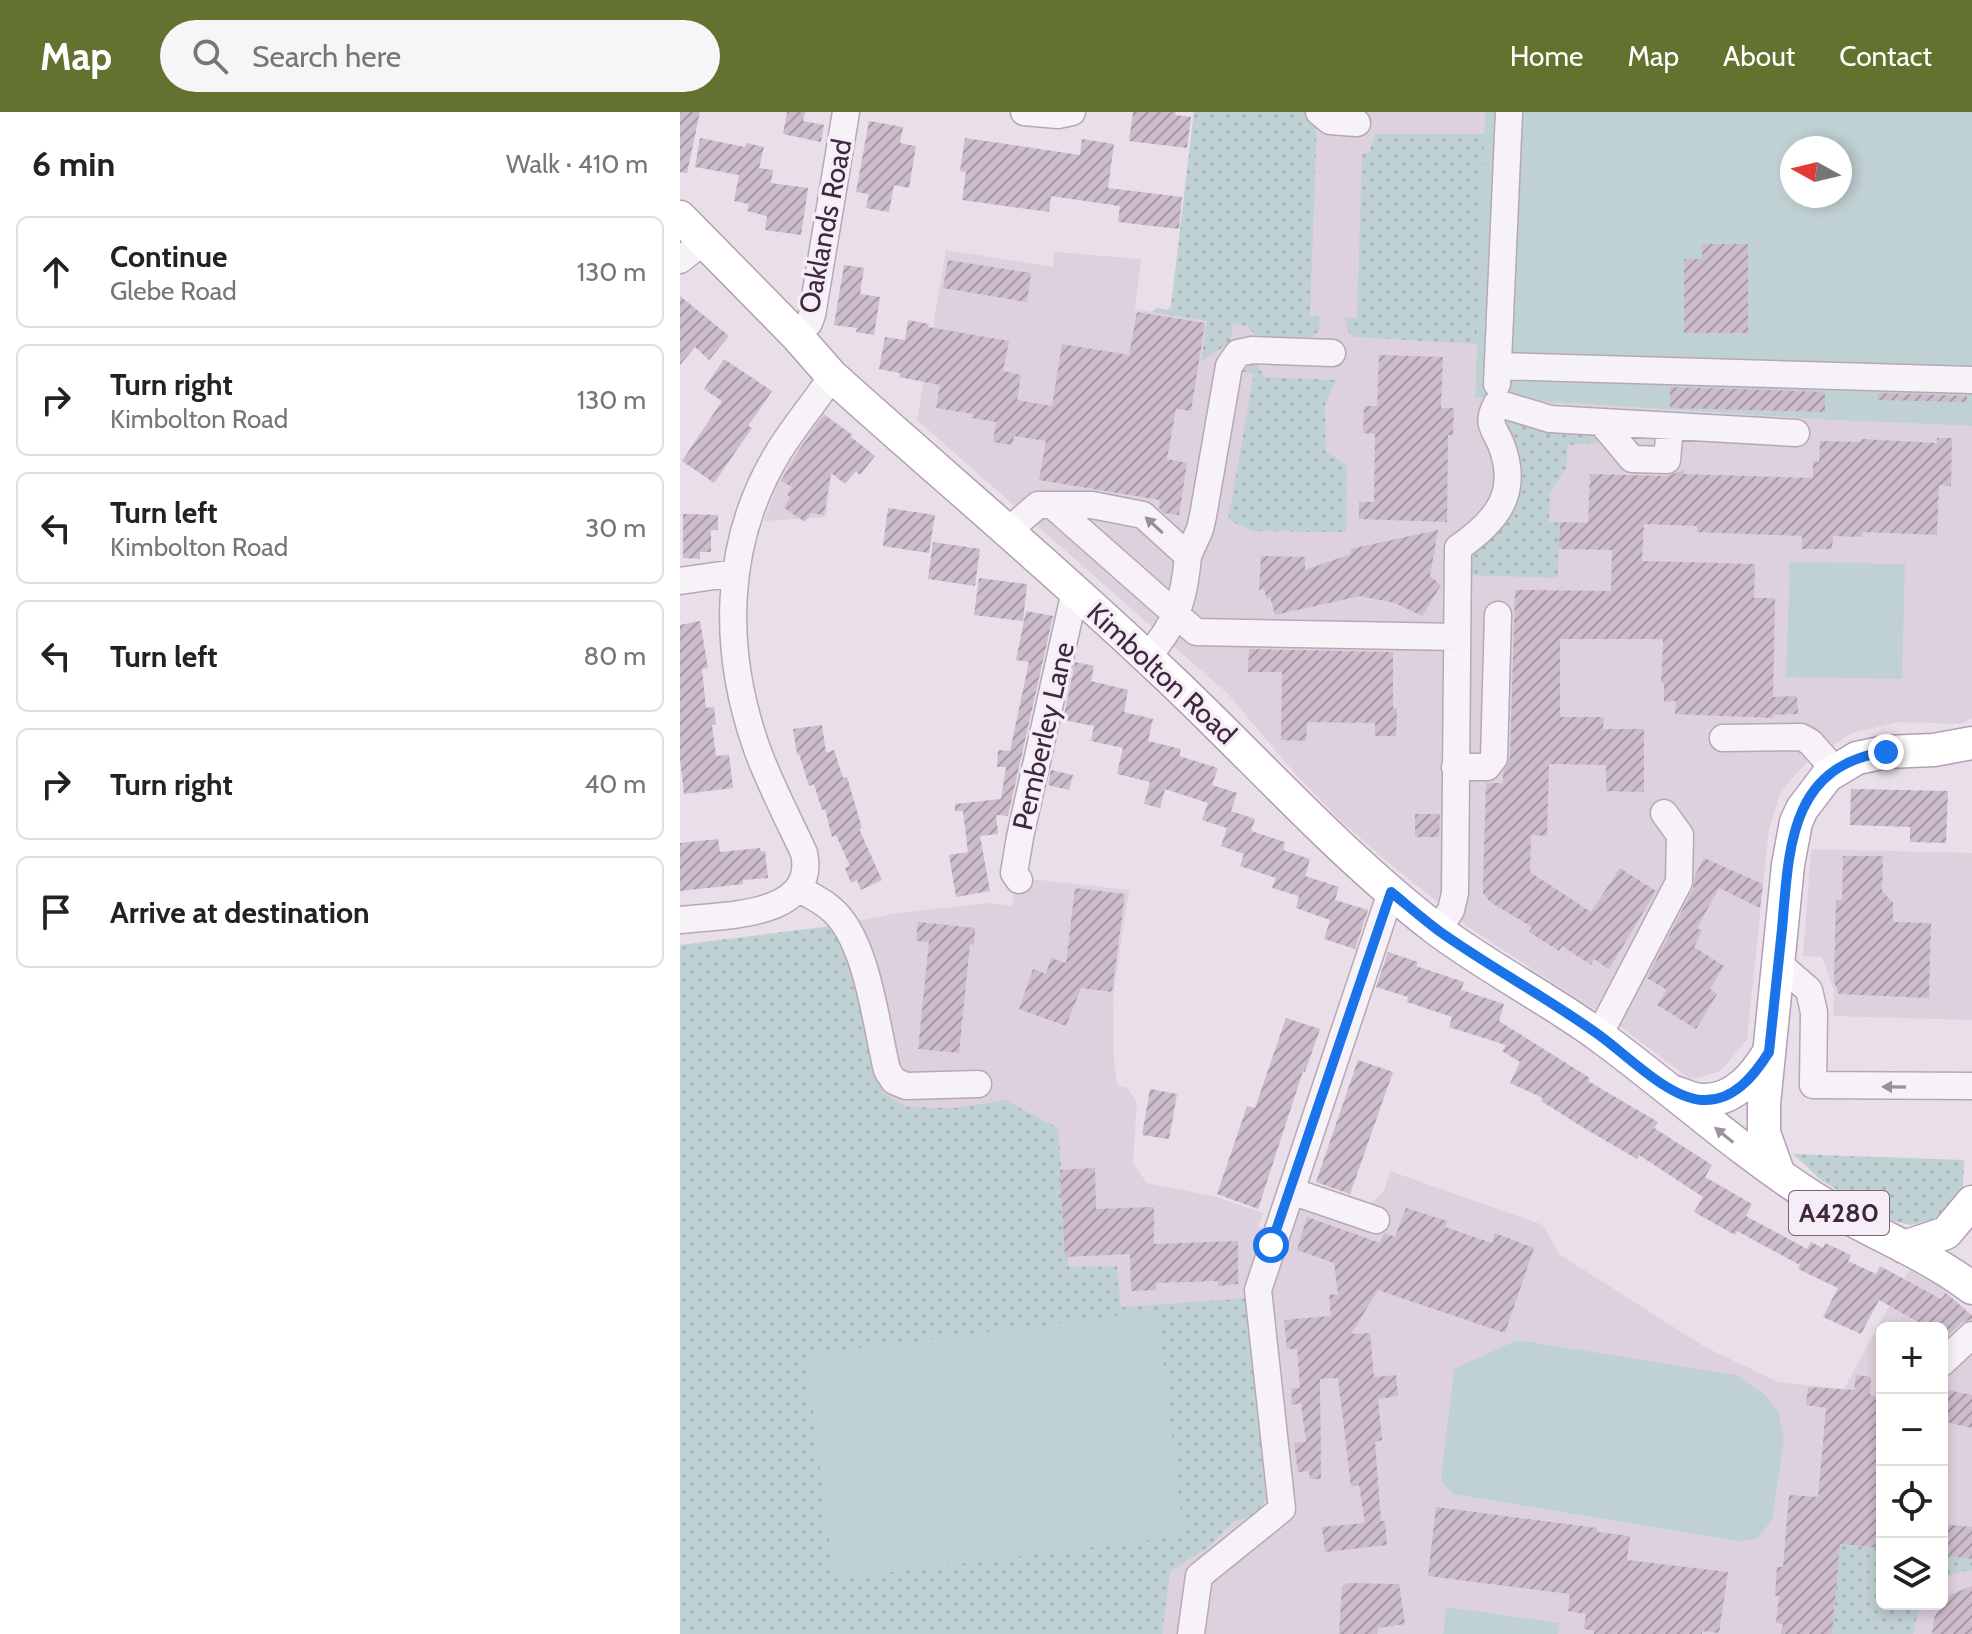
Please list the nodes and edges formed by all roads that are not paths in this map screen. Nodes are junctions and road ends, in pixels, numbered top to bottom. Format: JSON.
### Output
{"nodes":[{"id":1,"x":846,"y":112,"type":"edge"},
{"id":2,"x":1024,"y":112,"type":"edge"},
{"id":3,"x":1072,"y":112,"type":"edge"},
{"id":4,"x":1319,"y":112,"type":"edge"},
{"id":5,"x":1509,"y":112,"type":"edge"},
{"id":6,"x":1357,"y":123,"type":"dead end"},
{"id":7,"x":680,"y":217,"type":"edge"},
{"id":8,"x":692,"y":251,"type":"edge"},
{"id":9,"x":796,"y":335,"type":"junction"},
{"id":10,"x":1332,"y":353,"type":"dead end"},
{"id":11,"x":1499,"y":366,"type":"junction"},
{"id":12,"x":832,"y":376,"type":"junction"},
{"id":13,"x":1972,"y":380,"type":"edge"},
{"id":14,"x":1497,"y":403,"type":"junction"},
{"id":15,"x":1601,"y":422,"type":"junction"},
{"id":16,"x":1670,"y":426,"type":"junction"},
{"id":17,"x":1796,"y":433,"type":"dead end"},
{"id":18,"x":1052,"y":505,"type":"junction"},
{"id":19,"x":1008,"y":531,"type":"junction"},
{"id":20,"x":1188,"y":556,"type":"junction"},
{"id":21,"x":735,"y":573,"type":"junction"},
{"id":22,"x":680,"y":581,"type":"edge"},
{"id":23,"x":1075,"y":591,"type":"junction"},
{"id":24,"x":1177,"y":615,"type":"junction"},
{"id":25,"x":1498,"y":615,"type":"dead end"},
{"id":26,"x":1457,"y":637,"type":"junction"},
{"id":27,"x":1147,"y":657,"type":"junction"},
{"id":28,"x":1723,"y":738,"type":"dead end"},
{"id":29,"x":1972,"y":743,"type":"edge"},
{"id":30,"x":1934,"y":750,"type":"junction"},
{"id":31,"x":1455,"y":767,"type":"junction"},
{"id":32,"x":1972,"y":769,"type":"edge"},
{"id":33,"x":1835,"y":770,"type":"junction"},
{"id":34,"x":1664,"y":813,"type":"dead end"},
{"id":35,"x":1019,"y":880,"type":"dead end"},
{"id":36,"x":798,"y":888,"type":"junction"},
{"id":37,"x":1391,"y":892,"type":"junction"},
{"id":38,"x":680,"y":920,"type":"edge"},
{"id":39,"x":1438,"y":930,"type":"junction"},
{"id":40,"x":1779,"y":964,"type":"junction"},
{"id":41,"x":1599,"y":1035,"type":"junction"},
{"id":42,"x":1769,"y":1052,"type":"junction"},
{"id":43,"x":978,"y":1084,"type":"dead end"},
{"id":44,"x":1972,"y":1086,"type":"edge"},
{"id":45,"x":1674,"y":1092,"type":"junction"},
{"id":46,"x":1778,"y":1172,"type":"junction"},
{"id":47,"x":1291,"y":1191,"type":"junction"},
{"id":48,"x":1972,"y":1202,"type":"edge"},
{"id":49,"x":1376,"y":1220,"type":"dead end"},
{"id":50,"x":1904,"y":1247,"type":"junction"},
{"id":51,"x":1972,"y":1288,"type":"edge"},
{"id":52,"x":1972,"y":1335,"type":"edge"},
{"id":53,"x":1948,"y":1357,"type":"edge"},
{"id":54,"x":1191,"y":1634,"type":"edge"}],
"edges":[{"from":1,"to":9,"type":"street","name":"Oaklands Road"},
{"from":2,"to":3,"type":"street"},
{"from":4,"to":6,"type":"street"},
{"from":5,"to":11,"type":"street"},
{"from":7,"to":8,"type":"main road","name":"Kimbolton Road"},
{"from":8,"to":9,"type":"main road","name":"Kimbolton Road"},
{"from":9,"to":12,"type":"main road","name":"Kimbolton Road"},
{"from":10,"to":20,"type":"street"},
{"from":11,"to":13,"type":"street"},
{"from":11,"to":14,"type":"street"},
{"from":12,"to":19,"type":"main road","name":"Kimbolton Road"},
{"from":12,"to":21,"type":"street"},
{"from":14,"to":15,"type":"street"},
{"from":14,"to":26,"type":"street"},
{"from":15,"to":16,"type":"street"},
{"from":15,"to":16,"type":"street"},
{"from":16,"to":17,"type":"street"},
{"from":18,"to":19,"type":"street"},
{"from":20,"to":18,"type":"street","one_way":true},
{"from":18,"to":24,"type":"street"},
{"from":19,"to":23,"type":"main road","name":"Kimbolton Road"},
{"from":20,"to":24,"type":"street"},
{"from":21,"to":22,"type":"street"},
{"from":21,"to":36,"type":"street"},
{"from":23,"to":27,"type":"main road","name":"Kimbolton Road"},
{"from":23,"to":35,"type":"street","name":"Pemberley Lane"},
{"from":24,"to":26,"type":"street"},
{"from":24,"to":27,"type":"street"},
{"from":25,"to":31,"type":"street"},
{"from":26,"to":31,"type":"street"},
{"from":27,"to":37,"type":"main road","name":"Kimbolton Road"},
{"from":28,"to":33,"type":"street"},
{"from":29,"to":30,"type":"main road","number":"A4280"},
{"from":30,"to":32,"type":"main road"},
{"from":30,"to":33,"type":"main road","number":"A4280"},
{"from":31,"to":39,"type":"street"},
{"from":33,"to":40,"type":"main road","number":"A4280"},
{"from":34,"to":41,"type":"street"},
{"from":36,"to":38,"type":"street"},
{"from":36,"to":43,"type":"street"},
{"from":37,"to":39,"type":"main road","name":"Kimbolton Road"},
{"from":37,"to":47,"type":"street"},
{"from":39,"to":41,"type":"main road","name":"Kimbolton Road"},
{"from":40,"to":42,"type":"main road","number":"A4280"},
{"from":44,"to":40,"type":"street","one_way":true},
{"from":41,"to":45,"type":"main road","name":"Kimbolton Road"},
{"from":42,"to":45,"type":"main road","name":"Kimbolton Road"},
{"from":42,"to":46,"type":"main road","number":"A4280"},
{"from":46,"to":45,"type":"main road","name":"Kimbolton Road","one_way":true},
{"from":46,"to":50,"type":"main road","number":"A4280"},
{"from":47,"to":49,"type":"street"},
{"from":47,"to":54,"type":"street"},
{"from":48,"to":50,"type":"main road"},
{"from":50,"to":51,"type":"main road","number":"A4280"},
{"from":52,"to":53,"type":"street"}]}
